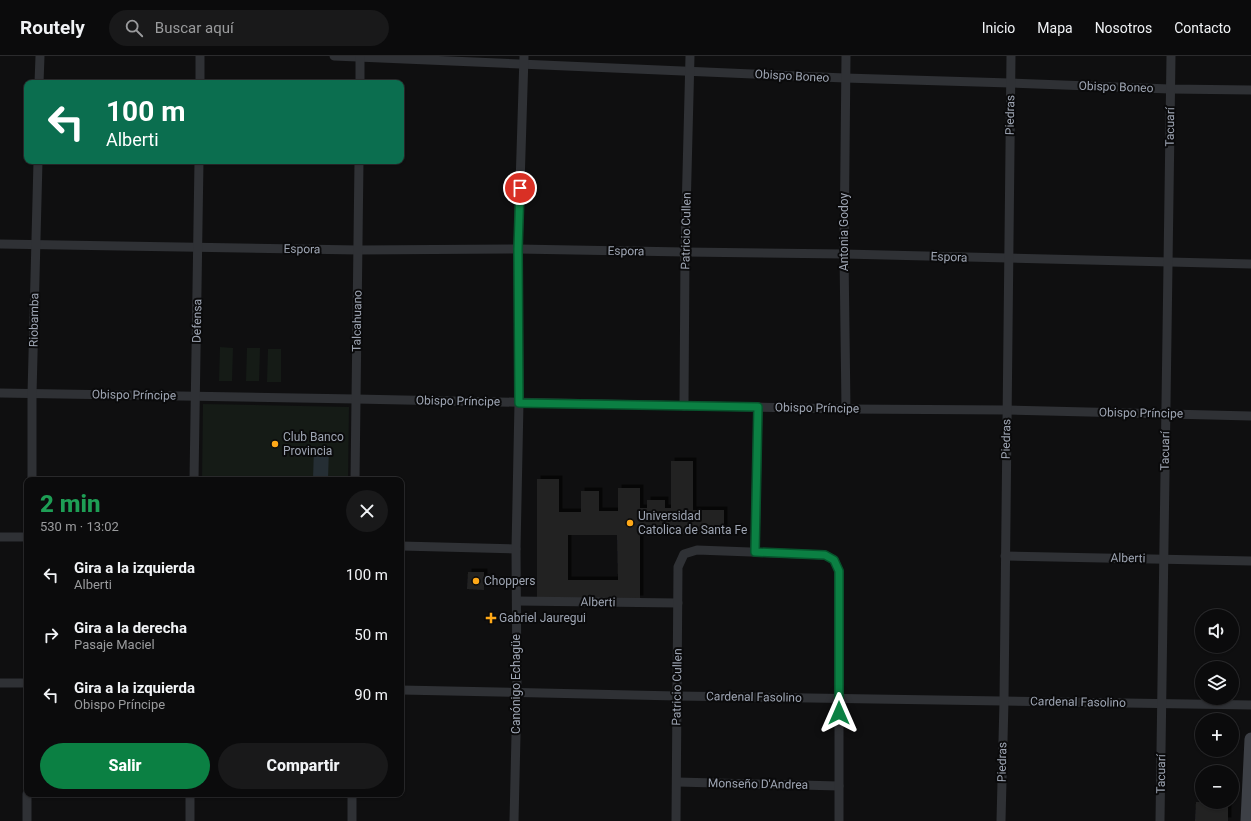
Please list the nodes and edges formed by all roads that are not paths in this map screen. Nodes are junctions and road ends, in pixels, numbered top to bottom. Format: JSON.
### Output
{"nodes":[{"id":1,"x":40,"y":56,"type":"edge"},
{"id":2,"x":200,"y":56,"type":"edge"},
{"id":3,"x":334,"y":56,"type":"edge"},
{"id":4,"x":360,"y":56,"type":"edge"},
{"id":5,"x":690,"y":56,"type":"edge"},
{"id":6,"x":846,"y":56,"type":"edge"},
{"id":7,"x":1010,"y":56,"type":"edge"},
{"id":8,"x":1171,"y":56,"type":"edge"},
{"id":9,"x":524,"y":60,"type":"edge"},
{"id":10,"x":690,"y":71,"type":"junction"},
{"id":11,"x":845,"y":78,"type":"junction"},
{"id":12,"x":39,"y":80,"type":"edge"},
{"id":13,"x":200,"y":80,"type":"edge"},
{"id":14,"x":360,"y":80,"type":"edge"},
{"id":15,"x":1010,"y":83,"type":"junction"},
{"id":16,"x":1170,"y":89,"type":"junction"},
{"id":17,"x":1251,"y":90,"type":"edge"},
{"id":18,"x":38,"y":164,"type":"edge"},
{"id":19,"x":199,"y":164,"type":"edge"},
{"id":20,"x":359,"y":164,"type":"edge"},
{"id":21,"x":0,"y":244,"type":"edge"},
{"id":22,"x":36,"y":244,"type":"junction"},
{"id":23,"x":199,"y":247,"type":"junction"},
{"id":24,"x":518,"y":249,"type":"junction"},
{"id":25,"x":358,"y":250,"type":"junction"},
{"id":26,"x":685,"y":252,"type":"junction"},
{"id":27,"x":844,"y":254,"type":"junction"},
{"id":28,"x":1008,"y":258,"type":"junction"},
{"id":29,"x":1168,"y":263,"type":"junction"},
{"id":30,"x":1251,"y":264,"type":"edge"},
{"id":31,"x":0,"y":393,"type":"edge"},
{"id":32,"x":32,"y":394,"type":"junction"},
{"id":33,"x":195,"y":397,"type":"junction"},
{"id":34,"x":356,"y":399,"type":"junction"},
{"id":35,"x":519,"y":403,"type":"junction"},
{"id":36,"x":684,"y":406,"type":"junction"},
{"id":37,"x":758,"y":407,"type":"junction"},
{"id":38,"x":846,"y":409,"type":"junction"},
{"id":39,"x":1007,"y":410,"type":"junction"},
{"id":40,"x":1166,"y":413,"type":"junction"},
{"id":41,"x":1251,"y":416,"type":"edge"},
{"id":42,"x":32,"y":477,"type":"edge"},
{"id":43,"x":194,"y":477,"type":"edge"},
{"id":44,"x":355,"y":477,"type":"edge"},
{"id":45,"x":0,"y":537,"type":"edge"},
{"id":46,"x":24,"y":537,"type":"edge"},
{"id":47,"x":404,"y":546,"type":"edge"},
{"id":48,"x":516,"y":549,"type":"junction"},
{"id":49,"x":755,"y":552,"type":"junction"},
{"id":50,"x":1005,"y":556,"type":"junction"},
{"id":51,"x":1164,"y":559,"type":"junction"},
{"id":52,"x":1251,"y":561,"type":"edge"},
{"id":53,"x":517,"y":601,"type":"junction"},
{"id":54,"x":678,"y":603,"type":"junction"},
{"id":55,"x":0,"y":683,"type":"edge"},
{"id":56,"x":24,"y":683,"type":"edge"},
{"id":57,"x":404,"y":690,"type":"edge"},
{"id":58,"x":517,"y":692,"type":"junction"},
{"id":59,"x":677,"y":696,"type":"junction"},
{"id":60,"x":839,"y":698,"type":"junction"},
{"id":61,"x":1004,"y":701,"type":"junction"},
{"id":62,"x":1162,"y":703,"type":"junction"},
{"id":63,"x":1251,"y":705,"type":"edge"},
{"id":64,"x":1251,"y":739,"type":"edge"},
{"id":65,"x":677,"y":782,"type":"junction"},
{"id":66,"x":839,"y":786,"type":"junction"},
{"id":67,"x":27,"y":797,"type":"edge"},
{"id":68,"x":190,"y":797,"type":"edge"},
{"id":69,"x":352,"y":797,"type":"edge"},
{"id":70,"x":27,"y":821,"type":"edge"},
{"id":71,"x":190,"y":821,"type":"edge"},
{"id":72,"x":352,"y":821,"type":"edge"},
{"id":73,"x":514,"y":821,"type":"edge"},
{"id":74,"x":676,"y":821,"type":"edge"},
{"id":75,"x":839,"y":821,"type":"edge"},
{"id":76,"x":1001,"y":821,"type":"edge"},
{"id":77,"x":1160,"y":821,"type":"edge"},
{"id":78,"x":1247,"y":821,"type":"edge"}],
"edges":[{"from":1,"to":12,"type":"street"},
{"from":2,"to":13,"type":"street"},
{"from":3,"to":4,"type":"street","name":"Obispo Boneo"},
{"from":4,"to":9,"type":"street","name":"Obispo Boneo"},
{"from":4,"to":14,"type":"street"},
{"from":5,"to":10,"type":"street","name":"Patricio Cullen"},
{"from":6,"to":11,"type":"street","name":"Antonia Godoy"},
{"from":7,"to":15,"type":"street","name":"Piedras"},
{"from":8,"to":16,"type":"street","name":"Tacuarí"},
{"from":9,"to":10,"type":"street","name":"Obispo Boneo"},
{"from":9,"to":24,"type":"street","name":"Canónigo Echagüe"},
{"from":10,"to":11,"type":"street","name":"Obispo Boneo"},
{"from":10,"to":26,"type":"street","name":"Patricio Cullen"},
{"from":11,"to":15,"type":"street","name":"Obispo Boneo"},
{"from":11,"to":27,"type":"street","name":"Antonia Godoy"},
{"from":15,"to":16,"type":"street","name":"Obispo Boneo"},
{"from":15,"to":28,"type":"street","name":"Piedras"},
{"from":16,"to":17,"type":"street","name":"Obispo Boneo"},
{"from":16,"to":29,"type":"street","name":"Tacuarí"},
{"from":18,"to":22,"type":"street","name":"Riobamba"},
{"from":19,"to":23,"type":"street","name":"Defensa"},
{"from":20,"to":25,"type":"street","name":"Talcahuano"},
{"from":21,"to":22,"type":"street","name":"Espora"},
{"from":22,"to":23,"type":"street","name":"Espora"},
{"from":22,"to":32,"type":"street","name":"Riobamba"},
{"from":23,"to":25,"type":"street","name":"Espora"},
{"from":23,"to":33,"type":"street","name":"Defensa"},
{"from":24,"to":25,"type":"street","name":"Espora"},
{"from":24,"to":26,"type":"street","name":"Espora"},
{"from":24,"to":35,"type":"street","name":"Canónigo Echagüe"},
{"from":25,"to":34,"type":"street","name":"Talcahuano"},
{"from":26,"to":27,"type":"street","name":"Espora"},
{"from":26,"to":36,"type":"street","name":"Patricio Cullen"},
{"from":27,"to":28,"type":"street","name":"Espora"},
{"from":27,"to":38,"type":"street","name":"Antonia Godoy"},
{"from":28,"to":29,"type":"street","name":"Espora"},
{"from":28,"to":39,"type":"street","name":"Piedras"},
{"from":29,"to":30,"type":"street","name":"Espora"},
{"from":29,"to":40,"type":"street","name":"Tacuarí"},
{"from":31,"to":32,"type":"street","name":"Obispo Príncipe"},
{"from":32,"to":33,"type":"street","name":"Obispo Príncipe"},
{"from":32,"to":42,"type":"street","name":"Riobamba"},
{"from":33,"to":34,"type":"street","name":"Obispo Príncipe"},
{"from":33,"to":43,"type":"street","name":"Defensa"},
{"from":34,"to":35,"type":"street","name":"Obispo Príncipe"},
{"from":34,"to":44,"type":"street","name":"Talcahuano"},
{"from":35,"to":36,"type":"street","name":"Obispo Príncipe"},
{"from":35,"to":48,"type":"street","name":"Canónigo Echagüe"},
{"from":36,"to":37,"type":"street","name":"Obispo Príncipe"},
{"from":37,"to":38,"type":"street","name":"Obispo Príncipe"},
{"from":37,"to":49,"type":"street"},
{"from":38,"to":39,"type":"street","name":"Obispo Príncipe"},
{"from":39,"to":40,"type":"street","name":"Obispo Príncipe"},
{"from":39,"to":50,"type":"street","name":"Piedras"},
{"from":40,"to":41,"type":"street","name":"Obispo Príncipe"},
{"from":40,"to":51,"type":"street","name":"Tacuarí"},
{"from":45,"to":46,"type":"street"},
{"from":47,"to":48,"type":"street"},
{"from":48,"to":53,"type":"street","name":"Canónigo Echagüe"},
{"from":49,"to":54,"type":"street","name":"Patricio Cullen"},
{"from":49,"to":60,"type":"street"},
{"from":50,"to":51,"type":"street","name":"Alberti"},
{"from":50,"to":61,"type":"street","name":"Piedras"},
{"from":51,"to":52,"type":"street","name":"Alberti"},
{"from":51,"to":62,"type":"street","name":"Tacuarí"},
{"from":53,"to":54,"type":"street","name":"Alberti"},
{"from":53,"to":58,"type":"street","name":"Canónigo Echagüe"},
{"from":54,"to":59,"type":"street","name":"Patricio Cullen"},
{"from":55,"to":56,"type":"street"},
{"from":57,"to":58,"type":"street","name":"Cardenal Fasolino"},
{"from":58,"to":59,"type":"street","name":"Cardenal Fasolino"},
{"from":58,"to":73,"type":"street","name":"Canónigo Echagüe"},
{"from":59,"to":60,"type":"street","name":"Cardenal Fasolino"},
{"from":59,"to":65,"type":"street","name":"Patricio Cullen"},
{"from":60,"to":61,"type":"street","name":"Cardenal Fasolino"},
{"from":60,"to":66,"type":"street"},
{"from":61,"to":62,"type":"street","name":"Cardenal Fasolino"},
{"from":61,"to":76,"type":"street","name":"Piedras"},
{"from":62,"to":63,"type":"street","name":"Cardenal Fasolino"},
{"from":62,"to":77,"type":"street","name":"Tacuarí"},
{"from":64,"to":78,"type":"main road"},
{"from":65,"to":66,"type":"street","name":"Monseño D'Andrea"},
{"from":65,"to":74,"type":"street","name":"Patricio Cullen"},
{"from":66,"to":75,"type":"street"},
{"from":67,"to":70,"type":"street"},
{"from":68,"to":71,"type":"street"},
{"from":69,"to":72,"type":"street"}]}
